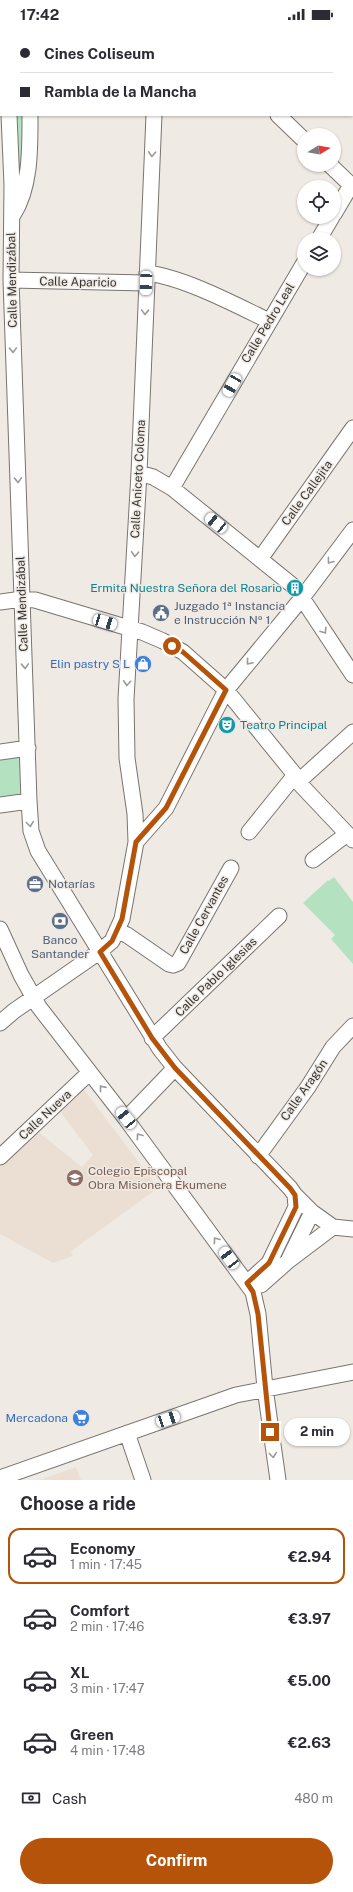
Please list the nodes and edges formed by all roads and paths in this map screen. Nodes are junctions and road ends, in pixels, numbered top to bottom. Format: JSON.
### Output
{"nodes":[{"id":1,"x":9,"y":116,"type":"edge"},
{"id":2,"x":30,"y":116,"type":"edge"},
{"id":3,"x":154,"y":116,"type":"edge"},
{"id":4,"x":279,"y":116,"type":"edge"},
{"id":5,"x":297,"y":133,"type":"edge"},
{"id":6,"x":337,"y":172,"type":"edge"},
{"id":7,"x":6,"y":185,"type":"edge"},
{"id":8,"x":352,"y":186,"type":"edge"},
{"id":9,"x":341,"y":203,"type":"edge"},
{"id":10,"x":10,"y":219,"type":"junction"},
{"id":11,"x":297,"y":275,"type":"edge"},
{"id":12,"x":146,"y":278,"type":"junction"},
{"id":13,"x":11,"y":280,"type":"junction"},
{"id":14,"x":269,"y":321,"type":"junction"},
{"id":15,"x":353,"y":428,"type":"edge"},
{"id":16,"x":139,"y":473,"type":"junction"},
{"id":17,"x":172,"y":488,"type":"junction"},
{"id":18,"x":353,"y":530,"type":"edge"},
{"id":19,"x":260,"y":559,"type":"junction"},
{"id":20,"x":292,"y":585,"type":"dead end"},
{"id":21,"x":302,"y":598,"type":"junction"},
{"id":22,"x":22,"y":599,"type":"junction"},
{"id":23,"x":0,"y":602,"type":"edge"},
{"id":24,"x":131,"y":629,"type":"junction"},
{"id":25,"x":353,"y":675,"type":"edge"},
{"id":26,"x":226,"y":690,"type":"junction"},
{"id":27,"x":353,"y":732,"type":"edge"},
{"id":28,"x":28,"y":748,"type":"junction"},
{"id":29,"x":0,"y":752,"type":"edge"},
{"id":30,"x":296,"y":778,"type":"junction"},
{"id":31,"x":28,"y":801,"type":"junction"},
{"id":32,"x":0,"y":805,"type":"edge"},
{"id":33,"x":249,"y":832,"type":"dead end"},
{"id":34,"x":350,"y":837,"type":"edge"},
{"id":35,"x":136,"y":842,"type":"junction"},
{"id":36,"x":313,"y":860,"type":"dead end"},
{"id":37,"x":231,"y":868,"type":"dead end"},
{"id":38,"x":279,"y":916,"type":"dead end"},
{"id":39,"x":0,"y":929,"type":"edge"},
{"id":40,"x":117,"y":931,"type":"junction"},
{"id":41,"x":100,"y":952,"type":"junction"},
{"id":42,"x":0,"y":954,"type":"edge"},
{"id":43,"x":21,"y":976,"type":"junction"},
{"id":44,"x":34,"y":998,"type":"junction"},
{"id":45,"x":0,"y":1023,"type":"edge"},
{"id":46,"x":353,"y":1026,"type":"edge"},
{"id":47,"x":152,"y":1038,"type":"junction"},
{"id":48,"x":175,"y":1068,"type":"junction"},
{"id":49,"x":90,"y":1073,"type":"junction"},
{"id":50,"x":126,"y":1118,"type":"junction"},
{"id":51,"x":258,"y":1156,"type":"junction"},
{"id":52,"x":0,"y":1157,"type":"edge"},
{"id":53,"x":295,"y":1195,"type":"junction"},
{"id":54,"x":312,"y":1212,"type":"junction"},
{"id":55,"x":334,"y":1227,"type":"junction"},
{"id":56,"x":353,"y":1229,"type":"edge"},
{"id":57,"x":288,"y":1261,"type":"junction"},
{"id":58,"x":250,"y":1288,"type":"junction"},
{"id":59,"x":353,"y":1372,"type":"edge"},
{"id":60,"x":265,"y":1388,"type":"junction"},
{"id":61,"x":127,"y":1433,"type":"junction"},
{"id":62,"x":0,"y":1478,"type":"edge"},
{"id":63,"x":143,"y":1480,"type":"edge"},
{"id":64,"x":278,"y":1480,"type":"edge"}],
"edges":[{"from":1,"to":7,"type":"street","name":"Calle Mendizábal"},
{"from":2,"to":10,"type":"street","name":"Calle Mendizábal"},
{"from":3,"to":12,"type":"street","name":"Calle Aniceto Coloma","one_way":true},
{"from":4,"to":5,"type":"street"},
{"from":6,"to":8,"type":"street"},
{"from":7,"to":10,"type":"street","name":"Calle Mendizábal"},
{"from":8,"to":9,"type":"street"},
{"from":10,"to":13,"type":"street","name":"Calle Mendizábal"},
{"from":11,"to":14,"type":"street","name":"Calle Pedro Leal"},
{"from":12,"to":13,"type":"street","name":"Calle Aparicio"},
{"from":12,"to":14,"type":"street","name":"Calle Aparicio"},
{"from":12,"to":16,"type":"street","name":"Calle Aniceto Coloma","one_way":true},
{"from":13,"to":22,"type":"street","name":"Calle Mendizábal","one_way":true},
{"from":14,"to":17,"type":"street","name":"Calle Pedro Leal"},
{"from":15,"to":19,"type":"street","name":"Calle Callejita"},
{"from":16,"to":17,"type":"street"},
{"from":16,"to":24,"type":"street","name":"Calle Aniceto Coloma","one_way":true},
{"from":17,"to":19,"type":"street"},
{"from":18,"to":21,"type":"street","one_way":true},
{"from":19,"to":20,"type":"street"},
{"from":21,"to":25,"type":"street","one_way":true},
{"from":21,"to":26,"type":"street","one_way":true},
{"from":22,"to":23,"type":"street"},
{"from":22,"to":24,"type":"street"},
{"from":22,"to":28,"type":"street","name":"Calle Mendizábal","one_way":true},
{"from":24,"to":26,"type":"street"},
{"from":24,"to":35,"type":"street","name":"Calle Aniceto Coloma","one_way":true},
{"from":26,"to":30,"type":"street"},
{"from":26,"to":35,"type":"street"},
{"from":27,"to":30,"type":"street"},
{"from":28,"to":29,"type":"street"},
{"from":28,"to":31,"type":"street","name":"Calle Mendizábal"},
{"from":30,"to":33,"type":"street"},
{"from":30,"to":34,"type":"street"},
{"from":31,"to":32,"type":"street"},
{"from":31,"to":41,"type":"street","name":"Calle Mendizábal","one_way":true},
{"from":34,"to":36,"type":"street"},
{"from":35,"to":40,"type":"street","name":"Calle Aniceto Coloma"},
{"from":37,"to":40,"type":"street","name":"Calle Cervantes"},
{"from":38,"to":47,"type":"street","name":"Calle Pablo Iglesias"},
{"from":39,"to":43,"type":"street"},
{"from":40,"to":41,"type":"street","name":"Calle Aniceto Coloma"},
{"from":41,"to":44,"type":"street","name":"Calle Aniceto Coloma"},
{"from":41,"to":47,"type":"street","name":"Calle Mendizábal"},
{"from":42,"to":43,"type":"street"},
{"from":43,"to":44,"type":"street"},
{"from":44,"to":45,"type":"street","name":"Calle Aniceto Coloma"},
{"from":44,"to":49,"type":"street"},
{"from":46,"to":51,"type":"street","name":"Calle Aragón"},
{"from":47,"to":48,"type":"street","name":"Calle Mendizábal"},
{"from":48,"to":50,"type":"street"},
{"from":48,"to":51,"type":"street","name":"Calle Mendizábal"},
{"from":50,"to":49,"type":"street","one_way":true},
{"from":49,"to":52,"type":"street","name":"Calle Nueva"},
{"from":58,"to":50,"type":"street","one_way":true},
{"from":51,"to":53,"type":"street","name":"Calle Mendizábal"},
{"from":53,"to":54,"type":"street","name":"Calle Mendizábal"},
{"from":53,"to":58,"type":"street"},
{"from":54,"to":55,"type":"street","name":"Calle Mendizábal"},
{"from":54,"to":57,"type":"street"},
{"from":55,"to":56,"type":"street"},
{"from":55,"to":57,"type":"street"},
{"from":57,"to":58,"type":"street"},
{"from":58,"to":60,"type":"street"},
{"from":59,"to":60,"type":"street"},
{"from":60,"to":61,"type":"street"},
{"from":60,"to":64,"type":"street","one_way":true},
{"from":61,"to":62,"type":"street"},
{"from":61,"to":63,"type":"street"}]}
